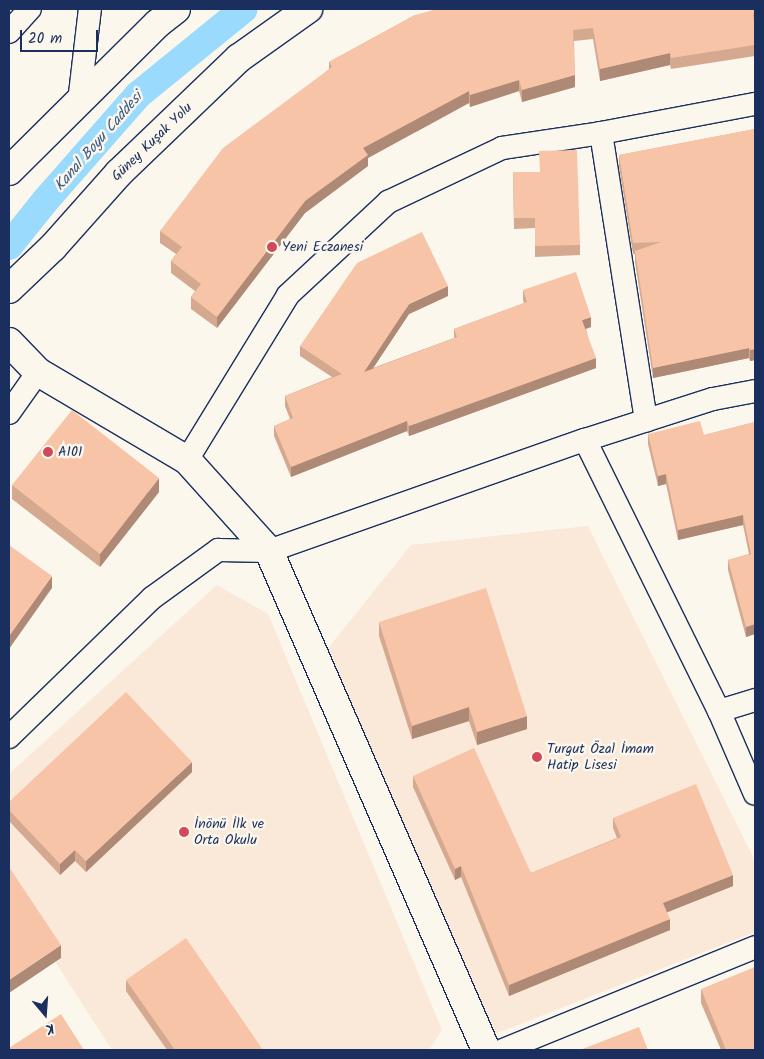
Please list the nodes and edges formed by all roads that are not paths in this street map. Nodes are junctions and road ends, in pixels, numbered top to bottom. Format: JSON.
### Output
{"nodes":[{"id":1,"x":30,"y":9,"type":"edge"},
{"id":2,"x":90,"y":9,"type":"edge"},
{"id":3,"x":176,"y":9,"type":"edge"},
{"id":4,"x":308,"y":9,"type":"edge"},
{"id":5,"x":9,"y":32,"type":"edge"},
{"id":6,"x":79,"y":102,"type":"junction"},
{"id":7,"x":755,"y":104,"type":"edge"},
{"id":8,"x":601,"y":133,"type":"junction"},
{"id":9,"x":9,"y":171,"type":"edge"},
{"id":10,"x":9,"y":289,"type":"edge"},
{"id":11,"x":9,"y":342,"type":"edge"},
{"id":12,"x":38,"y":372,"type":"junction"},
{"id":13,"x":755,"y":391,"type":"edge"},
{"id":14,"x":9,"y":413,"type":"edge"},
{"id":15,"x":646,"y":420,"type":"junction"},
{"id":16,"x":585,"y":440,"type":"junction"},
{"id":17,"x":187,"y":460,"type":"junction"},
{"id":18,"x":269,"y":551,"type":"junction"},
{"id":19,"x":755,"y":700,"type":"edge"},
{"id":20,"x":719,"y":711,"type":"junction"},
{"id":21,"x":9,"y":737,"type":"edge"},
{"id":22,"x":755,"y":794,"type":"edge"},
{"id":23,"x":755,"y":947,"type":"edge"},
{"id":24,"x":486,"y":1050,"type":"edge"},
{"id":25,"x":503,"y":1050,"type":"edge"}],
"edges":[{"from":1,"to":5,"type":"street"},
{"from":2,"to":6,"type":"street"},
{"from":3,"to":6,"type":"street"},
{"from":4,"to":10,"type":"street","name":"Güney Kuşak Yolu"},
{"from":6,"to":9,"type":"street"},
{"from":7,"to":8,"type":"street"},
{"from":8,"to":15,"type":"street"},
{"from":8,"to":17,"type":"street"},
{"from":11,"to":12,"type":"street"},
{"from":12,"to":14,"type":"street"},
{"from":12,"to":17,"type":"street"},
{"from":13,"to":15,"type":"street"},
{"from":15,"to":16,"type":"street"},
{"from":16,"to":18,"type":"street"},
{"from":16,"to":20,"type":"street"},
{"from":17,"to":18,"type":"street"},
{"from":18,"to":21,"type":"street"},
{"from":18,"to":24,"type":"street"},
{"from":19,"to":20,"type":"street"},
{"from":20,"to":22,"type":"street"},
{"from":23,"to":25,"type":"street"}]}
